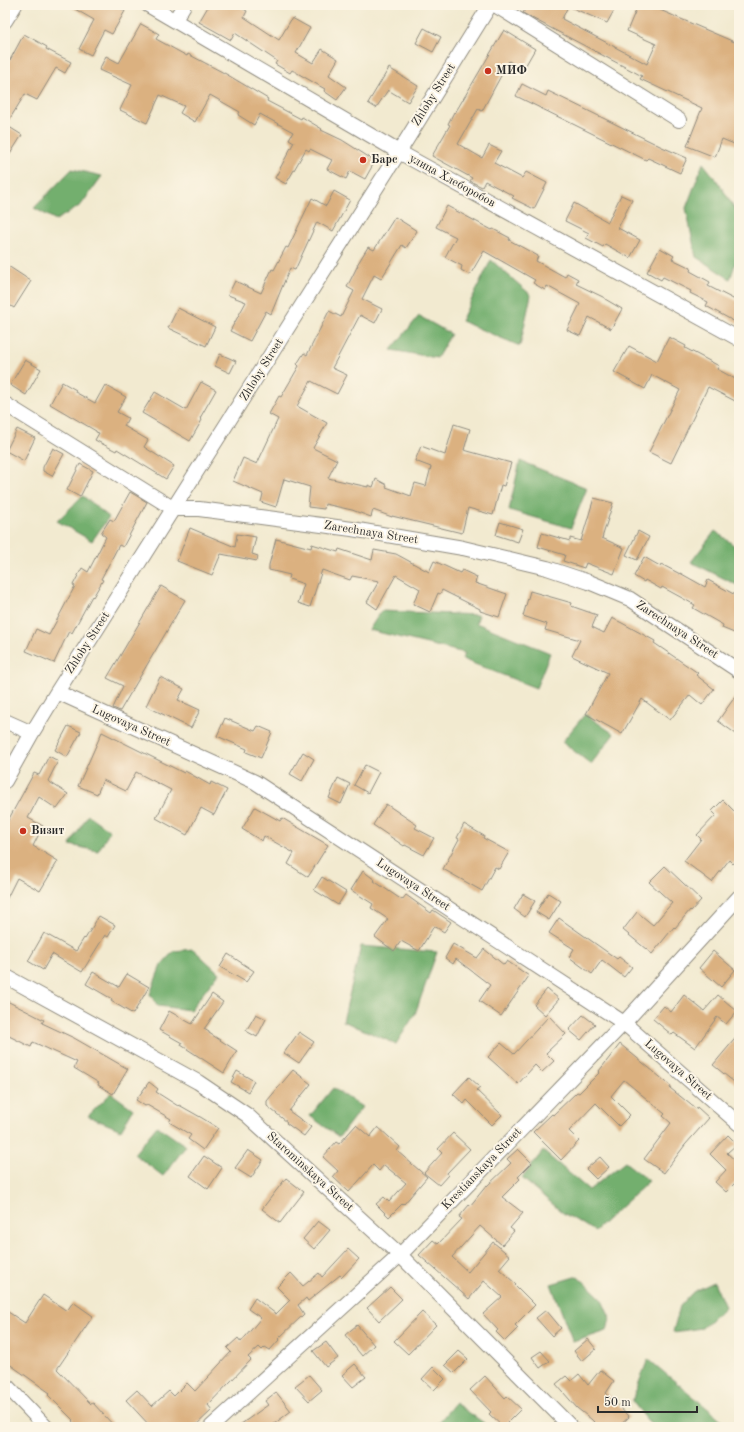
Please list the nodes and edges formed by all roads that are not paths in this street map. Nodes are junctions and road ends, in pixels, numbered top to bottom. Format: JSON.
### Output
{"nodes":[{"id":1,"x":15,"y":5,"type":"edge"},
{"id":2,"x":148,"y":5,"type":"edge"},
{"id":3,"x":184,"y":5,"type":"edge"},
{"id":4,"x":490,"y":5,"type":"edge"},
{"id":5,"x":495,"y":5,"type":"edge"},
{"id":6,"x":175,"y":20,"type":"junction"},
{"id":7,"x":5,"y":21,"type":"edge"},
{"id":8,"x":679,"y":120,"type":"dead end"},
{"id":9,"x":399,"y":152,"type":"junction"},
{"id":10,"x":739,"y":339,"type":"edge"},
{"id":11,"x":5,"y":404,"type":"edge"},
{"id":12,"x":174,"y":509,"type":"junction"},
{"id":13,"x":739,"y":671,"type":"edge"},
{"id":14,"x":57,"y":692,"type":"junction"},
{"id":15,"x":5,"y":721,"type":"edge"},
{"id":16,"x":32,"y":733,"type":"junction"},
{"id":17,"x":5,"y":781,"type":"edge"},
{"id":18,"x":739,"y":897,"type":"edge"},
{"id":19,"x":5,"y":976,"type":"edge"},
{"id":20,"x":624,"y":1023,"type":"junction"},
{"id":21,"x":739,"y":1124,"type":"edge"},
{"id":22,"x":400,"y":1255,"type":"junction"},
{"id":23,"x":5,"y":1384,"type":"edge"},
{"id":24,"x":46,"y":1427,"type":"edge"},
{"id":25,"x":211,"y":1427,"type":"edge"},
{"id":26,"x":571,"y":1427,"type":"edge"}],
"edges":[{"from":1,"to":7,"type":"street"},
{"from":2,"to":6,"type":"street","name":"улица Хлеборобов"},
{"from":3,"to":6,"type":"street"},
{"from":4,"to":9,"type":"street","name":"Zhloby Street"},
{"from":5,"to":8,"type":"street"},
{"from":6,"to":9,"type":"street","name":"улица Хлеборобов"},
{"from":9,"to":10,"type":"street","name":"улица Хлеборобов"},
{"from":9,"to":12,"type":"street","name":"Zhloby Street"},
{"from":11,"to":12,"type":"street"},
{"from":12,"to":13,"type":"street","name":"Zarechnaya Street"},
{"from":12,"to":14,"type":"street","name":"Zhloby Street"},
{"from":14,"to":16,"type":"street","name":"Zhloby Street"},
{"from":14,"to":20,"type":"street","name":"Lugovaya Street"},
{"from":15,"to":16,"type":"street"},
{"from":16,"to":17,"type":"street","name":"Zhloby Street"},
{"from":18,"to":20,"type":"street","name":"Krestianskaya Street"},
{"from":19,"to":22,"type":"street","name":"Starominskaya Street"},
{"from":20,"to":21,"type":"street","name":"Lugovaya Street"},
{"from":20,"to":22,"type":"street","name":"Krestianskaya Street"},
{"from":22,"to":25,"type":"street","name":"Krestianskaya Street"},
{"from":22,"to":26,"type":"street","name":"Starominskaya Street"},
{"from":23,"to":24,"type":"street"}]}
